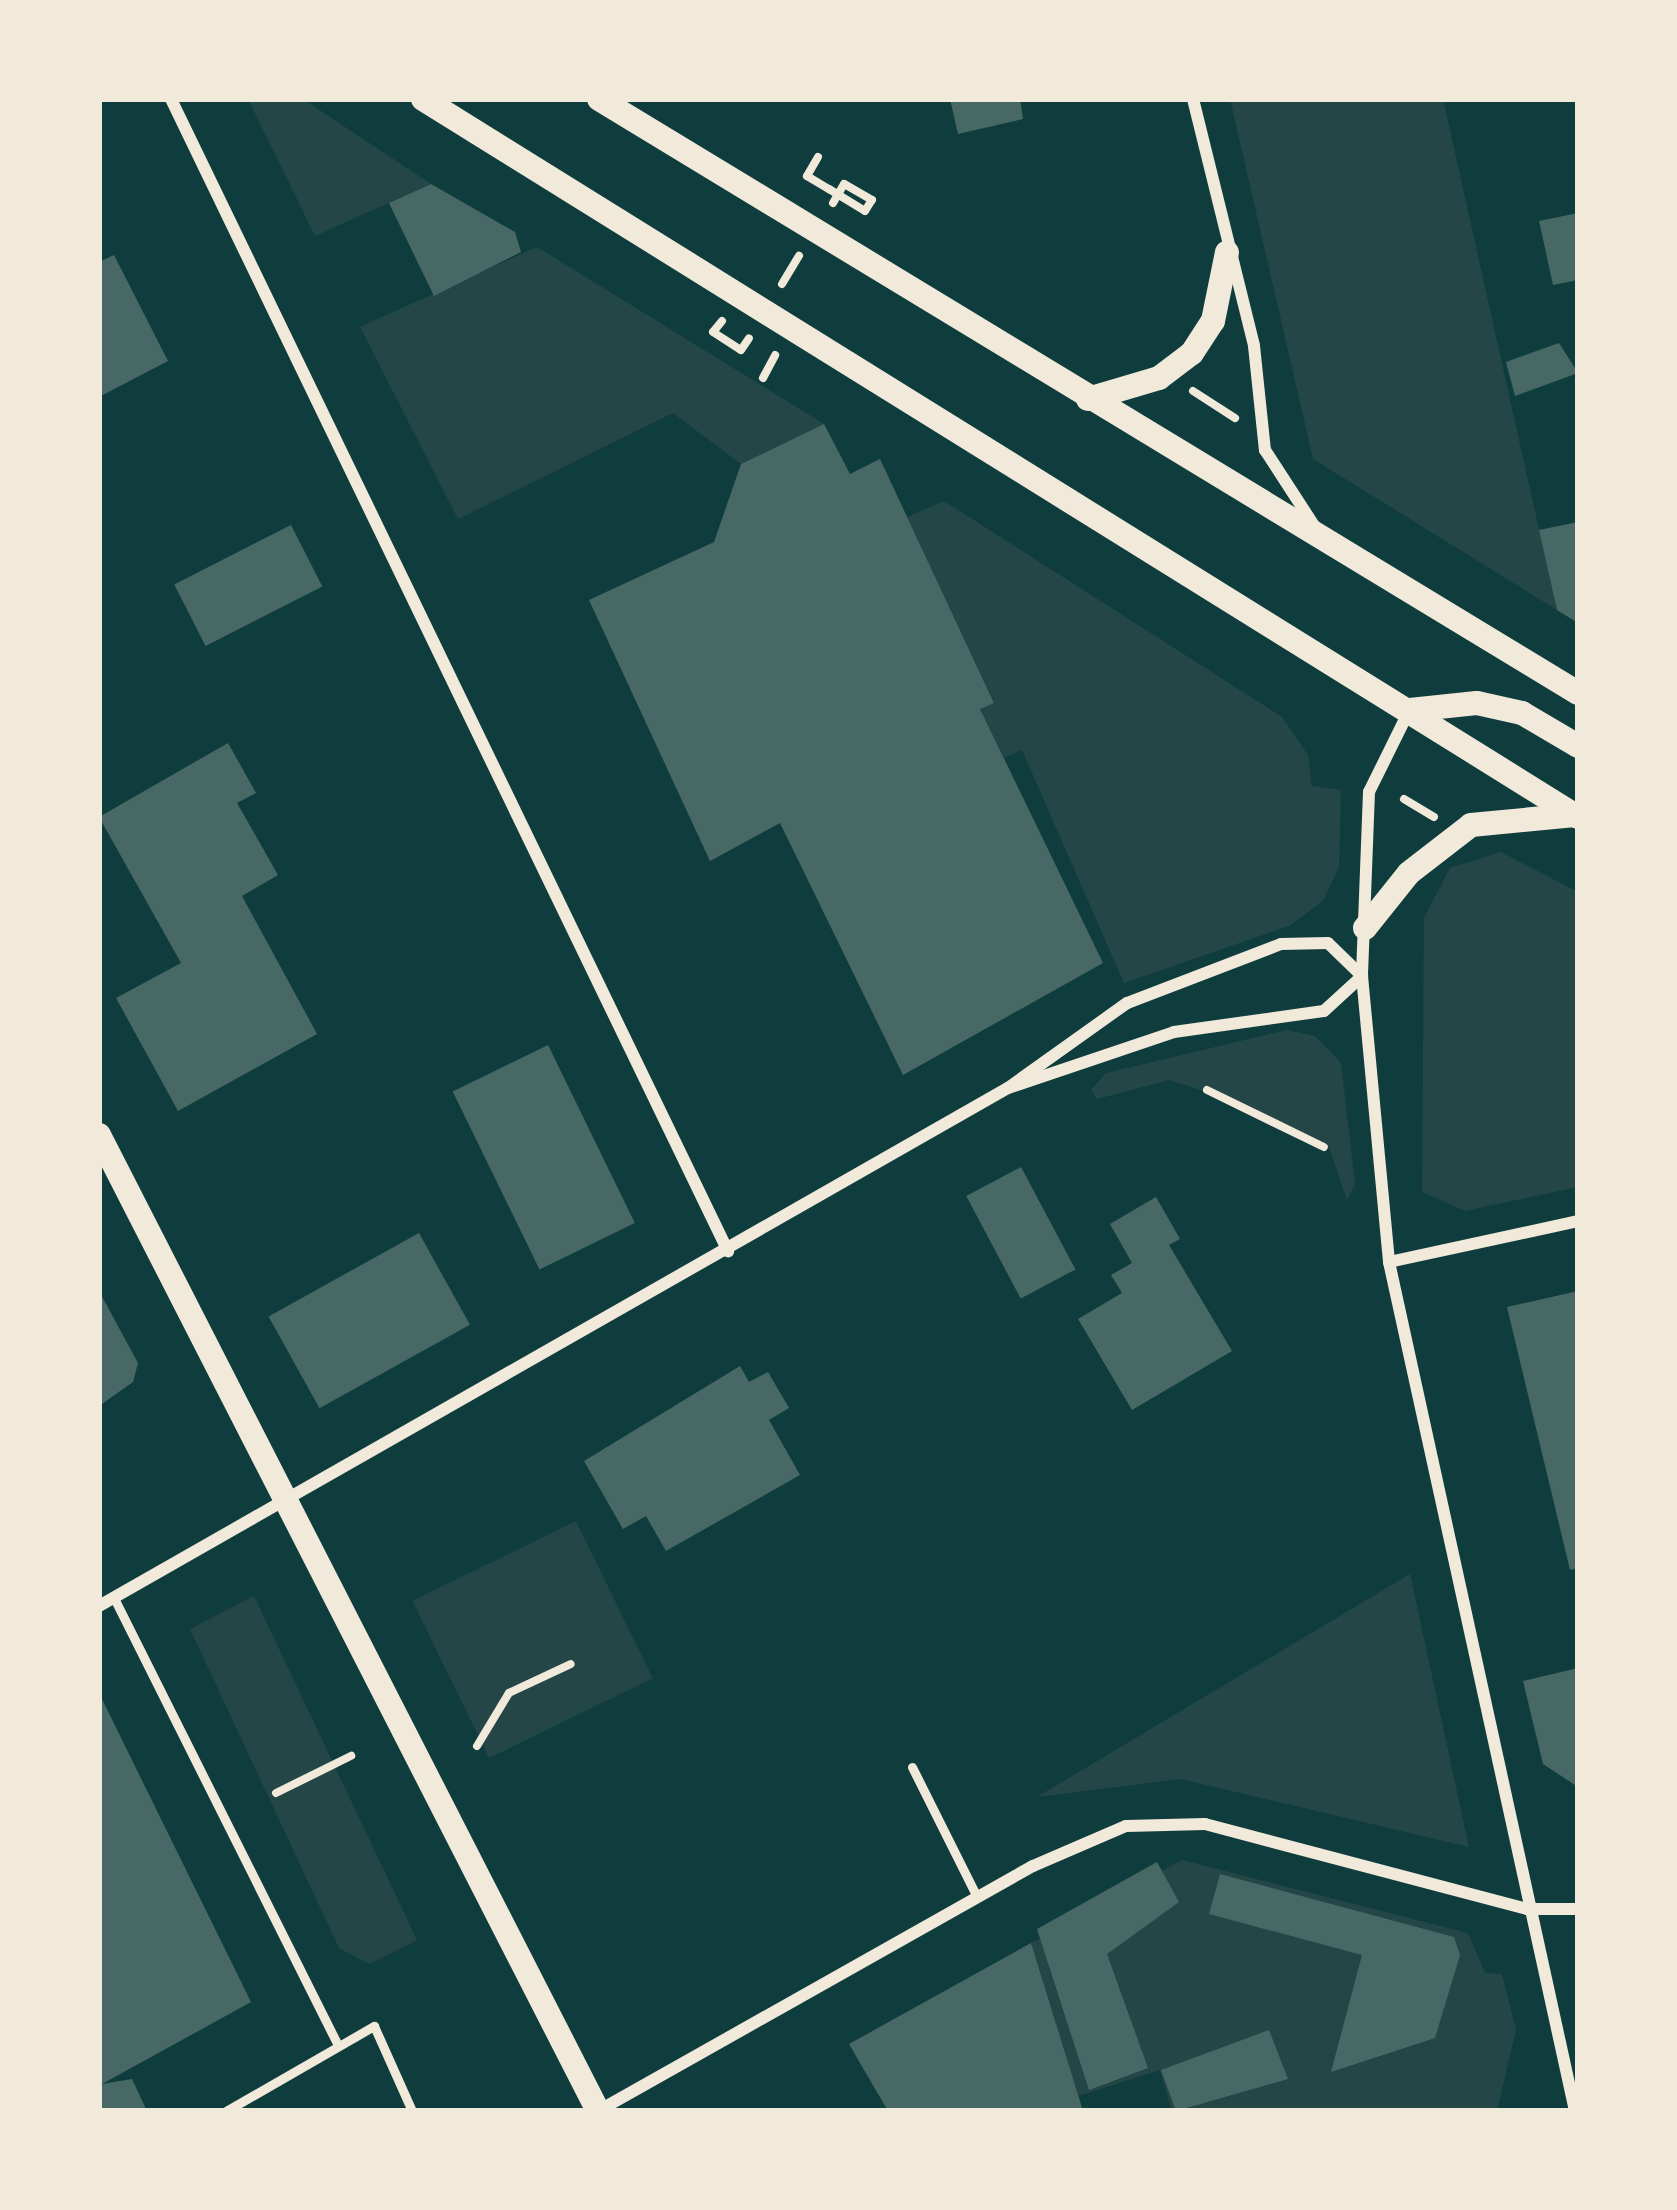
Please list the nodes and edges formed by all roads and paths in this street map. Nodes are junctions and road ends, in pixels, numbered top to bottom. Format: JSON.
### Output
{"nodes":[{"id":1,"x":171,"y":99,"type":"edge"},
{"id":2,"x":423,"y":99,"type":"edge"},
{"id":3,"x":599,"y":99,"type":"edge"},
{"id":4,"x":1193,"y":99,"type":"edge"},
{"id":5,"x":818,"y":157,"type":"dead end"},
{"id":6,"x":821,"y":220,"type":"dead end"},
{"id":7,"x":810,"y":239,"type":"dead end"},
{"id":8,"x":1227,"y":252,"type":"junction"},
{"id":9,"x":776,"y":295,"type":"dead end"},
{"id":10,"x":713,"y":332,"type":"dead end"},
{"id":11,"x":752,"y":332,"type":"dead end"},
{"id":12,"x":1186,"y":387,"type":"dead end"},
{"id":13,"x":1088,"y":399,"type":"junction"},
{"id":14,"x":1235,"y":418,"type":"dead end"},
{"id":15,"x":1319,"y":532,"type":"junction"},
{"id":16,"x":1578,"y":693,"type":"edge"},
{"id":17,"x":1409,"y":710,"type":"junction"},
{"id":18,"x":1578,"y":746,"type":"edge"},
{"id":19,"x":1404,"y":799,"type":"dead end"},
{"id":20,"x":1576,"y":816,"type":"edge"},
{"id":21,"x":1435,"y":817,"type":"dead end"},
{"id":22,"x":1365,"y":928,"type":"junction"},
{"id":23,"x":1362,"y":976,"type":"junction"},
{"id":24,"x":1008,"y":1088,"type":"junction"},
{"id":25,"x":1207,"y":1090,"type":"dead end"},
{"id":26,"x":99,"y":1135,"type":"edge"},
{"id":27,"x":1324,"y":1147,"type":"dead end"},
{"id":28,"x":1578,"y":1221,"type":"edge"},
{"id":29,"x":728,"y":1251,"type":"junction"},
{"id":30,"x":1389,"y":1262,"type":"junction"},
{"id":31,"x":286,"y":1499,"type":"junction"},
{"id":32,"x":114,"y":1598,"type":"junction"},
{"id":33,"x":99,"y":1606,"type":"edge"},
{"id":34,"x":571,"y":1664,"type":"dead end"},
{"id":35,"x":477,"y":1746,"type":"dead end"},
{"id":36,"x":351,"y":1756,"type":"dead end"},
{"id":37,"x":912,"y":1767,"type":"dead end"},
{"id":38,"x":276,"y":1792,"type":"dead end"},
{"id":39,"x":977,"y":1897,"type":"junction"},
{"id":40,"x":1527,"y":1909,"type":"junction"},
{"id":41,"x":1578,"y":1909,"type":"edge"},
{"id":42,"x":338,"y":2045,"type":"junction"},
{"id":43,"x":226,"y":2111,"type":"edge"},
{"id":44,"x":412,"y":2111,"type":"edge"},
{"id":45,"x":598,"y":2111,"type":"edge"},
{"id":46,"x":1575,"y":2111,"type":"edge"}],
"edges":[{"from":1,"to":29,"type":"street"},
{"from":2,"to":17,"type":"main road"},
{"from":3,"to":13,"type":"main road"},
{"from":4,"to":8,"type":"street"},
{"from":5,"to":6,"type":"path"},
{"from":7,"to":9,"type":"path"},
{"from":8,"to":13,"type":"main road"},
{"from":8,"to":15,"type":"street"},
{"from":10,"to":11,"type":"path"},
{"from":12,"to":14,"type":"path"},
{"from":13,"to":15,"type":"main road"},
{"from":15,"to":16,"type":"main road"},
{"from":17,"to":18,"type":"main road"},
{"from":17,"to":20,"type":"main road"},
{"from":17,"to":22,"type":"street"},
{"from":19,"to":21,"type":"path"},
{"from":20,"to":22,"type":"main road"},
{"from":22,"to":23,"type":"street"},
{"from":23,"to":24,"type":"street"},
{"from":23,"to":24,"type":"street"},
{"from":23,"to":30,"type":"street"},
{"from":24,"to":29,"type":"street"},
{"from":25,"to":27,"type":"path"},
{"from":26,"to":31,"type":"main road"},
{"from":28,"to":30,"type":"street"},
{"from":29,"to":31,"type":"street"},
{"from":30,"to":40,"type":"street"},
{"from":31,"to":32,"type":"street"},
{"from":31,"to":45,"type":"main road"},
{"from":32,"to":33,"type":"street"},
{"from":32,"to":42,"type":"lane"},
{"from":34,"to":35,"type":"path"},
{"from":36,"to":38,"type":"path"},
{"from":37,"to":39,"type":"lane"},
{"from":39,"to":40,"type":"street"},
{"from":39,"to":45,"type":"street"},
{"from":40,"to":41,"type":"street"},
{"from":40,"to":46,"type":"street"},
{"from":42,"to":43,"type":"lane"},
{"from":42,"to":44,"type":"lane"}]}
